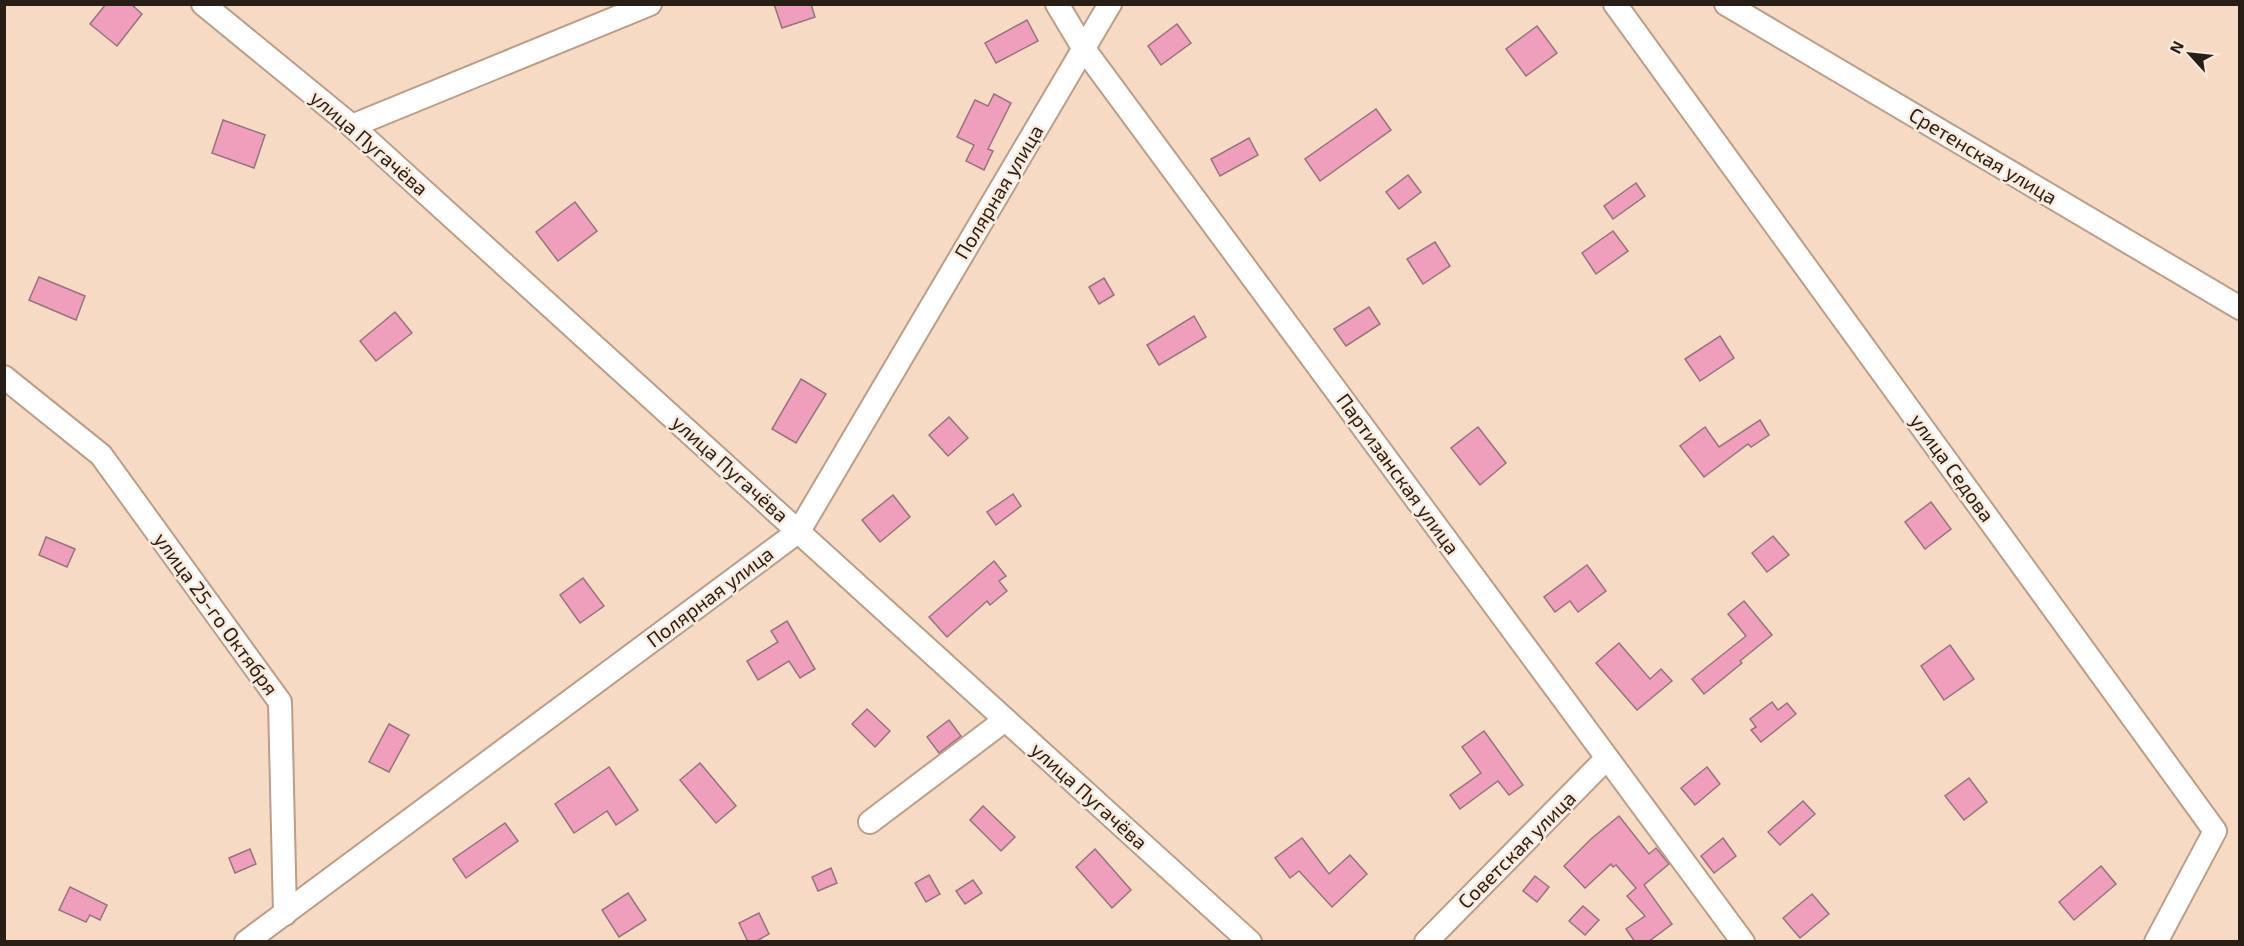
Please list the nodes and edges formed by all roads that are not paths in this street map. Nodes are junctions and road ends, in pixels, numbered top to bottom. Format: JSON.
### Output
{"nodes":[{"id":1,"x":203,"y":4,"type":"edge"},
{"id":2,"x":650,"y":4,"type":"edge"},
{"id":3,"x":1057,"y":4,"type":"edge"},
{"id":4,"x":1110,"y":4,"type":"edge"},
{"id":5,"x":1615,"y":4,"type":"edge"},
{"id":6,"x":1726,"y":4,"type":"edge"},
{"id":7,"x":1083,"y":49,"type":"junction"},
{"id":8,"x":352,"y":126,"type":"junction"},
{"id":9,"x":2240,"y":308,"type":"edge"},
{"id":10,"x":4,"y":377,"type":"edge"},
{"id":11,"x":799,"y":531,"type":"junction"},
{"id":12,"x":1005,"y":720,"type":"junction"},
{"id":13,"x":1607,"y":758,"type":"junction"},
{"id":14,"x":870,"y":822,"type":"dead end"},
{"id":15,"x":285,"y":914,"type":"junction"},
{"id":16,"x":246,"y":942,"type":"edge"},
{"id":17,"x":1250,"y":942,"type":"edge"},
{"id":18,"x":1426,"y":942,"type":"edge"},
{"id":19,"x":1743,"y":942,"type":"edge"},
{"id":20,"x":2157,"y":942,"type":"edge"}],
"edges":[{"from":1,"to":8,"type":"street","name":"улица Пугачёва"},
{"from":2,"to":8,"type":"street"},
{"from":3,"to":7,"type":"street","name":"Партизанская улица"},
{"from":4,"to":7,"type":"street","name":"Полярная улица"},
{"from":5,"to":20,"type":"street","name":"улица Седова"},
{"from":6,"to":9,"type":"street","name":"Сретенская улица"},
{"from":7,"to":11,"type":"street","name":"Полярная улица"},
{"from":7,"to":13,"type":"street","name":"Партизанская улица"},
{"from":8,"to":11,"type":"street","name":"улица Пугачёва"},
{"from":10,"to":15,"type":"street","name":"улица 25-го Октября"},
{"from":11,"to":12,"type":"street","name":"улица Пугачёва"},
{"from":11,"to":15,"type":"street","name":"Полярная улица"},
{"from":12,"to":14,"type":"street"},
{"from":12,"to":17,"type":"street","name":"улица Пугачёва"},
{"from":13,"to":18,"type":"street","name":"Советская улица"},
{"from":13,"to":19,"type":"street","name":"Партизанская улица"},
{"from":15,"to":16,"type":"street","name":"Полярная улица"}]}
